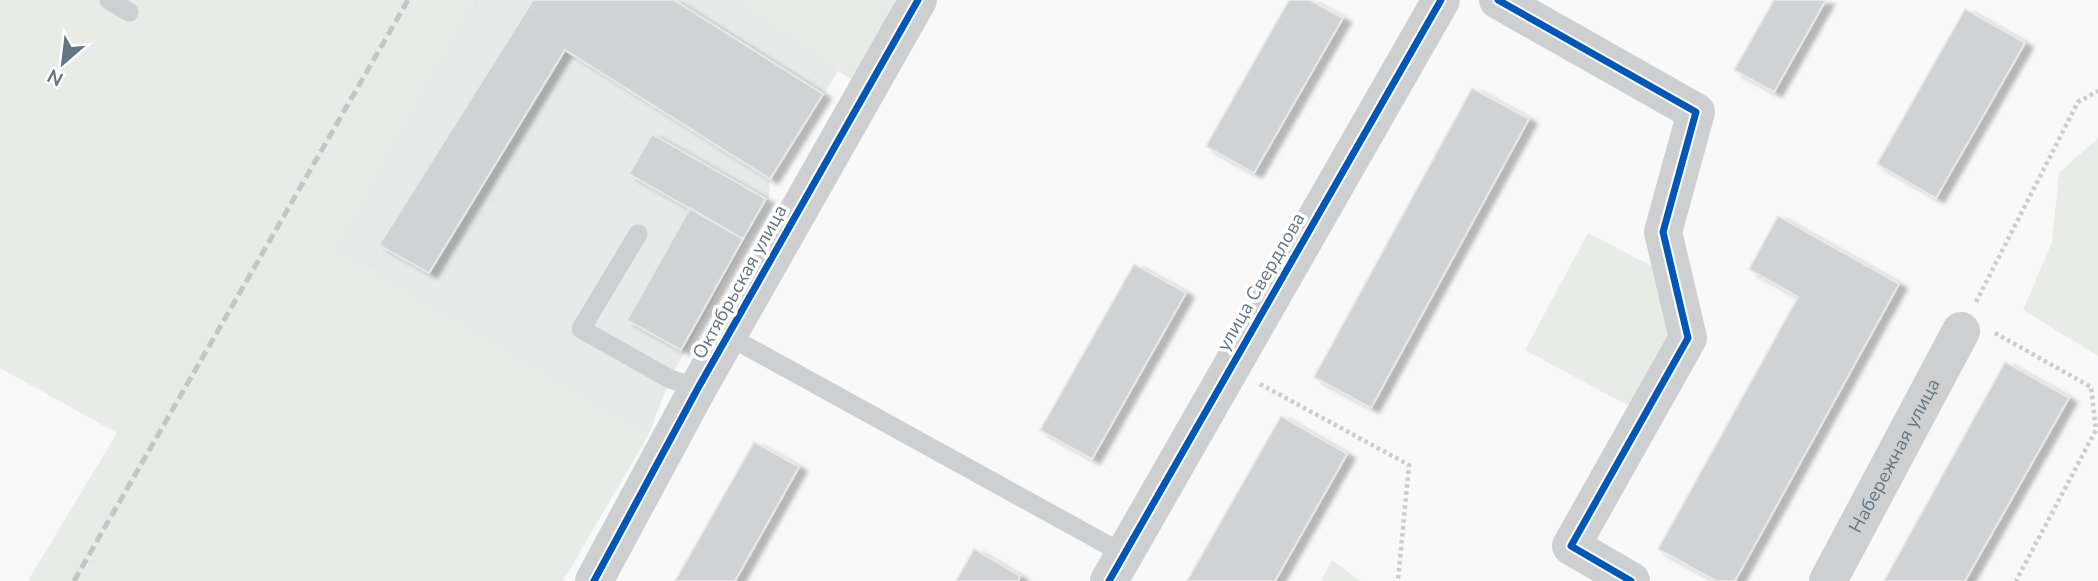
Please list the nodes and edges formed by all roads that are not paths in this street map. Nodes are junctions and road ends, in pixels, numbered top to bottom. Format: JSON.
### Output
{"nodes":[{"id":1,"x":108,"y":0,"type":"edge"},
{"id":2,"x":918,"y":0,"type":"edge"},
{"id":3,"x":1441,"y":0,"type":"edge"},
{"id":4,"x":1498,"y":0,"type":"edge"},
{"id":5,"x":130,"y":12,"type":"dead end"},
{"id":6,"x":638,"y":234,"type":"dead end"},
{"id":7,"x":1965,"y":324,"type":"road end"},
{"id":8,"x":728,"y":336,"type":"junction"},
{"id":9,"x":698,"y":388,"type":"junction"},
{"id":10,"x":1117,"y":567,"type":"edge"},
{"id":11,"x":594,"y":581,"type":"edge"},
{"id":12,"x":1631,"y":581,"type":"edge"},
{"id":13,"x":1828,"y":581,"type":"edge"}],
"edges":[{"from":1,"to":5,"type":"lane"},
{"from":2,"to":8,"type":"street","name":"Октябрьская улица"},
{"from":3,"to":10,"type":"street","name":"улица Свердлова"},
{"from":4,"to":12,"type":"street"},
{"from":6,"to":9,"type":"lane"},
{"from":7,"to":13,"type":"street","name":"Набережная улица"},
{"from":8,"to":9,"type":"street","name":"Октябрьская улица"},
{"from":8,"to":10,"type":"lane"},
{"from":9,"to":11,"type":"street","name":"Октябрьская улица"}]}
